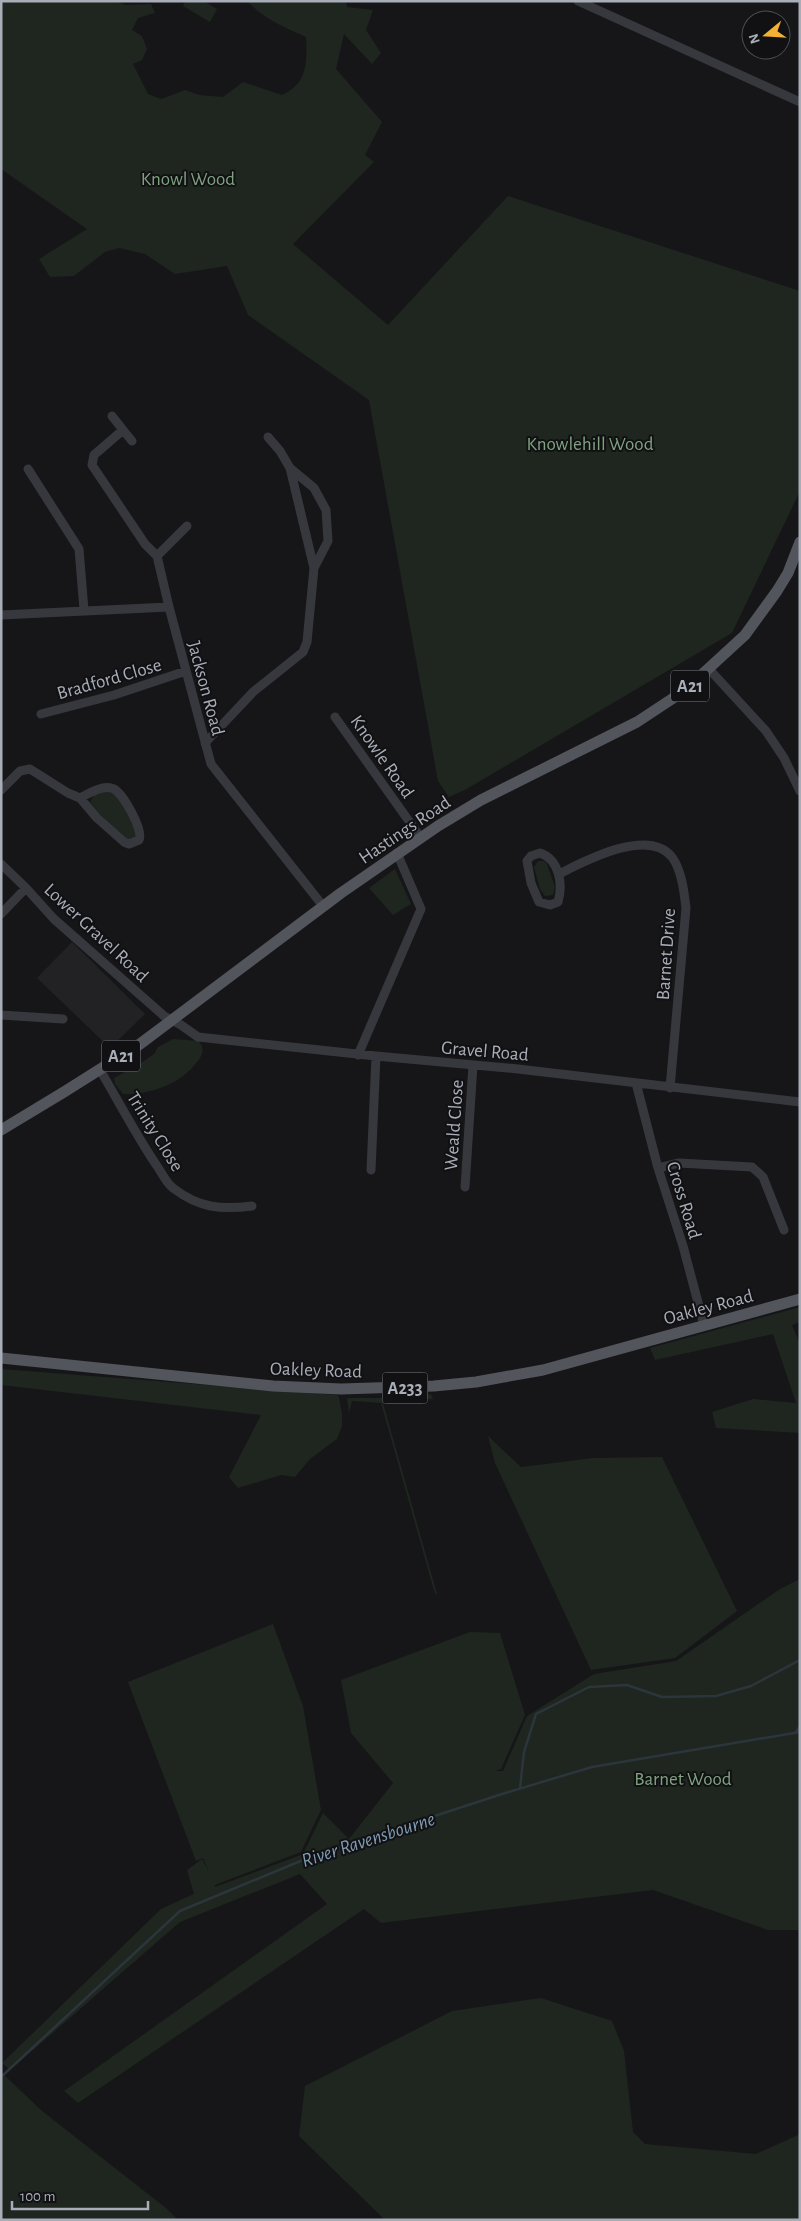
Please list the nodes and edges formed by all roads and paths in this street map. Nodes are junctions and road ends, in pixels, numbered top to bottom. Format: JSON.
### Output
{"nodes":[{"id":1,"x":578,"y":1,"type":"edge"},
{"id":2,"x":800,"y":102,"type":"edge"},
{"id":3,"x":112,"y":416,"type":"dead end"},
{"id":4,"x":123,"y":430,"type":"junction"},
{"id":5,"x":268,"y":437,"type":"dead end"},
{"id":6,"x":132,"y":441,"type":"dead end"},
{"id":7,"x":290,"y":468,"type":"junction"},
{"id":8,"x":28,"y":469,"type":"dead end"},
{"id":9,"x":187,"y":526,"type":"dead end"},
{"id":10,"x":799,"y":545,"type":"edge"},
{"id":11,"x":157,"y":556,"type":"junction"},
{"id":12,"x":314,"y":568,"type":"junction"},
{"id":13,"x":169,"y":607,"type":"junction"},
{"id":14,"x":84,"y":610,"type":"junction"},
{"id":15,"x":1,"y":615,"type":"edge"},
{"id":16,"x":709,"y":669,"type":"junction"},
{"id":17,"x":186,"y":672,"type":"junction"},
{"id":18,"x":41,"y":714,"type":"dead end"},
{"id":19,"x":335,"y":716,"type":"dead end"},
{"id":20,"x":205,"y":742,"type":"junction"},
{"id":21,"x":1,"y":790,"type":"edge"},
{"id":22,"x":800,"y":790,"type":"edge"},
{"id":23,"x":80,"y":798,"type":"junction"},
{"id":24,"x":421,"y":838,"type":"junction"},
{"id":25,"x":398,"y":853,"type":"junction"},
{"id":26,"x":1,"y":864,"type":"edge"},
{"id":27,"x":558,"y":874,"type":"junction"},
{"id":28,"x":26,"y":888,"type":"junction"},
{"id":29,"x":323,"y":906,"type":"junction"},
{"id":30,"x":1,"y":914,"type":"edge"},
{"id":31,"x":1,"y":1015,"type":"edge"},
{"id":32,"x":62,"y":1019,"type":"dead end"},
{"id":33,"x":176,"y":1023,"type":"junction"},
{"id":34,"x":358,"y":1054,"type":"junction"},
{"id":35,"x":376,"y":1056,"type":"junction"},
{"id":36,"x":473,"y":1065,"type":"junction"},
{"id":37,"x":100,"y":1070,"type":"junction"},
{"id":38,"x":636,"y":1083,"type":"junction"},
{"id":39,"x":670,"y":1088,"type":"junction"},
{"id":40,"x":800,"y":1102,"type":"edge"},
{"id":41,"x":1,"y":1130,"type":"edge"},
{"id":42,"x":658,"y":1168,"type":"junction"},
{"id":43,"x":371,"y":1170,"type":"dead end"},
{"id":44,"x":465,"y":1187,"type":"dead end"},
{"id":45,"x":252,"y":1206,"type":"dead end"},
{"id":46,"x":784,"y":1230,"type":"dead end"},
{"id":47,"x":800,"y":1299,"type":"edge"},
{"id":48,"x":704,"y":1326,"type":"junction"},
{"id":49,"x":1,"y":1358,"type":"edge"}],
"edges":[{"from":1,"to":2,"type":"street"},
{"from":3,"to":4,"type":"street"},
{"from":4,"to":6,"type":"street"},
{"from":4,"to":11,"type":"street"},
{"from":5,"to":7,"type":"street"},
{"from":7,"to":12,"type":"street"},
{"from":7,"to":12,"type":"street"},
{"from":8,"to":14,"type":"street"},
{"from":9,"to":11,"type":"street"},
{"from":10,"to":16,"type":"main road","name":"Hastings Road","number":"A21"},
{"from":11,"to":13,"type":"street","name":"Jackson Road"},
{"from":12,"to":20,"type":"street"},
{"from":13,"to":14,"type":"street"},
{"from":13,"to":17,"type":"street","name":"Jackson Road"},
{"from":14,"to":15,"type":"street"},
{"from":16,"to":22,"type":"street"},
{"from":16,"to":24,"type":"main road","name":"Hastings Road","number":"A21"},
{"from":17,"to":18,"type":"street","name":"Bradford Close"},
{"from":17,"to":20,"type":"street","name":"Jackson Road"},
{"from":19,"to":24,"type":"street","name":"Knowle Road"},
{"from":20,"to":29,"type":"street","name":"Jackson Road"},
{"from":21,"to":23,"type":"street"},
{"from":23,"to":23,"type":"street"},
{"from":24,"to":25,"type":"main road","name":"Hastings Road","number":"A21"},
{"from":25,"to":29,"type":"main road","name":"Hastings Road","number":"A21"},
{"from":25,"to":34,"type":"street"},
{"from":26,"to":28,"type":"street","name":"Lower Gravel Road"},
{"from":27,"to":27,"type":"street"},
{"from":27,"to":39,"type":"street","name":"Barnet Drive"},
{"from":28,"to":30,"type":"street"},
{"from":28,"to":33,"type":"street","name":"Lower Gravel Road"},
{"from":29,"to":33,"type":"main road","name":"Hastings Road","number":"A21"},
{"from":31,"to":32,"type":"street"},
{"from":33,"to":34,"type":"street","name":"Gravel Road"},
{"from":33,"to":37,"type":"main road","name":"Hastings Road","number":"A21"},
{"from":34,"to":35,"type":"street","name":"Gravel Road"},
{"from":35,"to":36,"type":"street","name":"Gravel Road"},
{"from":35,"to":43,"type":"street"},
{"from":36,"to":38,"type":"street","name":"Gravel Road"},
{"from":36,"to":44,"type":"street","name":"Weald Close"},
{"from":37,"to":41,"type":"main road","name":"Hastings Road","number":"A21"},
{"from":37,"to":45,"type":"street","name":"Trinity Close"},
{"from":38,"to":39,"type":"street","name":"Gravel Road"},
{"from":38,"to":42,"type":"street","name":"Cross Road"},
{"from":39,"to":40,"type":"street","name":"Gravel Road"},
{"from":42,"to":46,"type":"street"},
{"from":42,"to":48,"type":"street","name":"Cross Road"},
{"from":47,"to":48,"type":"main road","name":"Oakley Road","number":"A233"},
{"from":48,"to":49,"type":"main road","name":"Oakley Road","number":"A233"}]}
